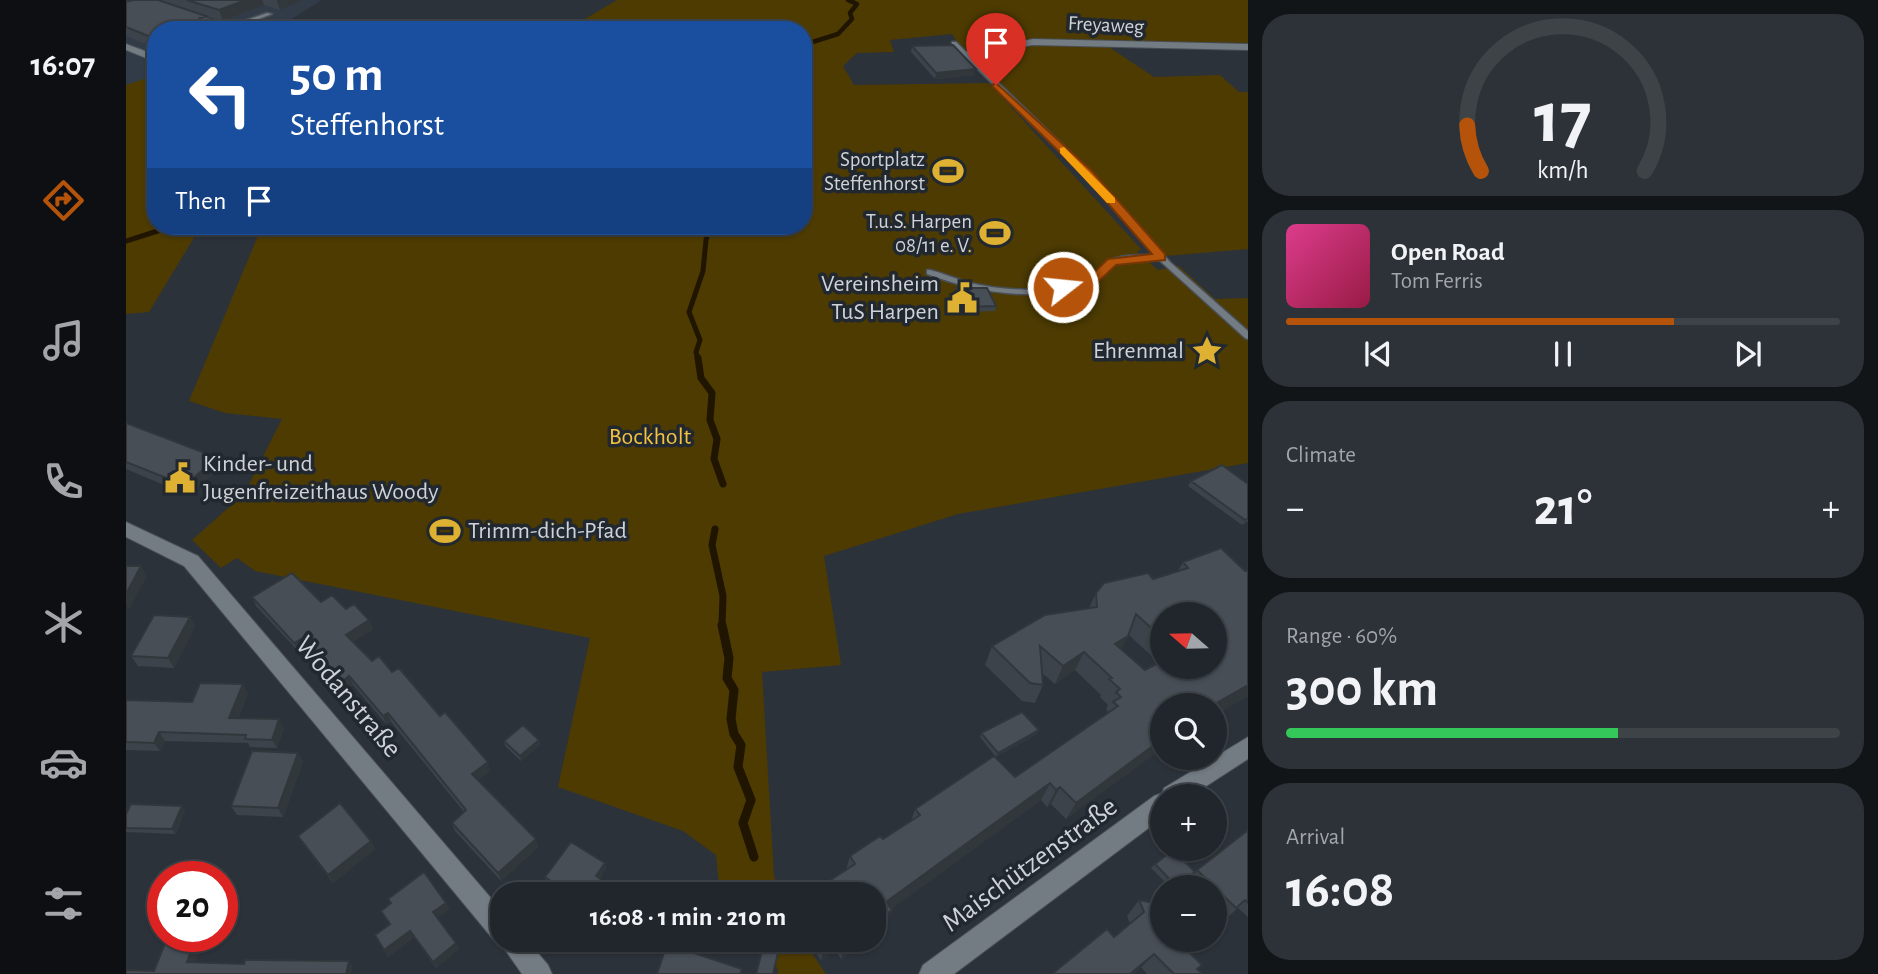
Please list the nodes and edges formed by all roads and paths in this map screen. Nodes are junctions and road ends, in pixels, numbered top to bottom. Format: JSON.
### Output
{"nodes":[{"id":1,"x":269,"y":14,"type":"dead end"},
{"id":2,"x":194,"y":18,"type":"edge"},
{"id":3,"x":204,"y":21,"type":"edge"},
{"id":4,"x":249,"y":21,"type":"edge"},
{"id":5,"x":954,"y":43,"type":"edge"},
{"id":6,"x":126,"y":47,"type":"edge"},
{"id":7,"x":1248,"y":47,"type":"edge"},
{"id":8,"x":964,"y":53,"type":"junction"},
{"id":9,"x":147,"y":55,"type":"edge"},
{"id":10,"x":1161,"y":257,"type":"junction"},
{"id":11,"x":930,"y":272,"type":"dead end"},
{"id":12,"x":1248,"y":336,"type":"edge"},
{"id":13,"x":126,"y":529,"type":"edge"},
{"id":14,"x":1248,"y":747,"type":"edge"},
{"id":15,"x":1191,"y":784,"type":"edge"},
{"id":16,"x":1150,"y":813,"type":"edge"},
{"id":17,"x":490,"y":916,"type":"edge"},
{"id":18,"x":520,"y":952,"type":"edge"},
{"id":19,"x":539,"y":974,"type":"edge"},
{"id":20,"x":932,"y":974,"type":"edge"}],
"edges":[{"from":1,"to":4,"type":"lane"},
{"from":2,"to":3,"type":"lane"},
{"from":5,"to":8,"type":"lane"},
{"from":6,"to":9,"type":"street"},
{"from":7,"to":8,"type":"street","name":"Freyaweg"},
{"from":8,"to":10,"type":"lane"},
{"from":10,"to":11,"type":"lane"},
{"from":10,"to":12,"type":"lane"},
{"from":13,"to":17,"type":"street","name":"Wodanstraße"},
{"from":14,"to":15,"type":"street"},
{"from":16,"to":20,"type":"street","name":"Maischützenstraße"},
{"from":18,"to":19,"type":"street"}]}
